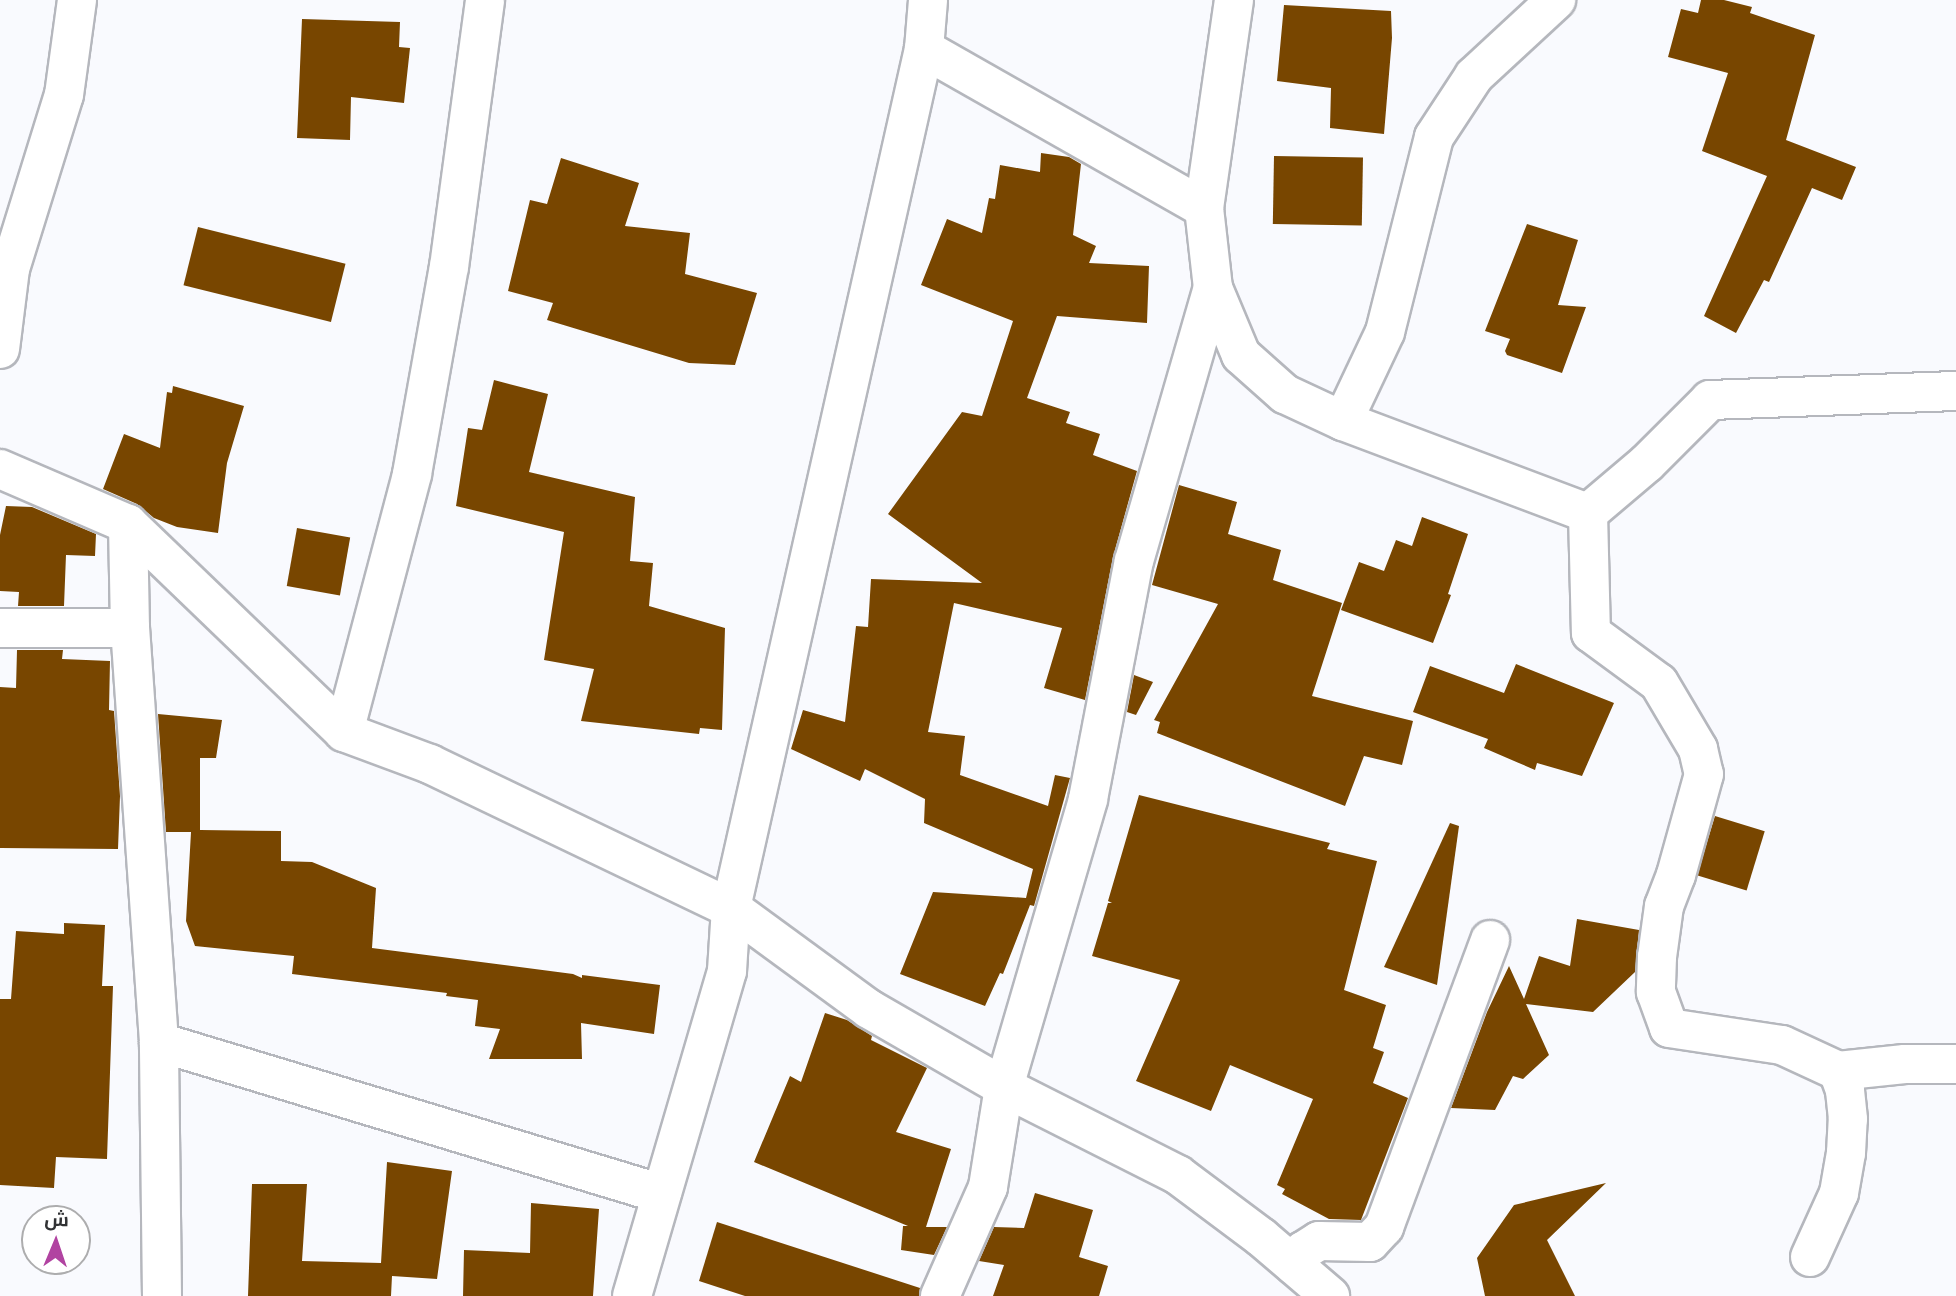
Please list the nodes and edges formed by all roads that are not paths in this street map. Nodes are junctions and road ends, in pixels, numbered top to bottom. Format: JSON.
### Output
{"nodes":[{"id":1,"x":77,"y":0,"type":"edge"},
{"id":2,"x":485,"y":0,"type":"edge"},
{"id":3,"x":928,"y":0,"type":"edge"},
{"id":4,"x":1234,"y":0,"type":"edge"},
{"id":5,"x":1556,"y":0,"type":"edge"},
{"id":6,"x":924,"y":49,"type":"junction"},
{"id":7,"x":1203,"y":208,"type":"junction"},
{"id":8,"x":1213,"y":288,"type":"junction"},
{"id":9,"x":0,"y":349,"type":"edge"},
{"id":10,"x":1956,"y":391,"type":"edge"},
{"id":11,"x":1343,"y":421,"type":"junction"},
{"id":12,"x":0,"y":469,"type":"edge"},
{"id":13,"x":1588,"y":513,"type":"junction"},
{"id":14,"x":128,"y":524,"type":"junction"},
{"id":15,"x":0,"y":628,"type":"edge"},
{"id":16,"x":130,"y":628,"type":"junction"},
{"id":17,"x":344,"y":732,"type":"junction"},
{"id":18,"x":731,"y":908,"type":"junction"},
{"id":19,"x":1490,"y":940,"type":"dead end"},
{"id":20,"x":159,"y":1042,"type":"junction"},
{"id":21,"x":1956,"y":1064,"type":"edge"},
{"id":22,"x":1838,"y":1071,"type":"junction"},
{"id":23,"x":1004,"y":1087,"type":"junction"},
{"id":24,"x":662,"y":1194,"type":"junction"},
{"id":25,"x":1810,"y":1258,"type":"dead end"},
{"id":26,"x":1294,"y":1265,"type":"junction"},
{"id":27,"x":162,"y":1296,"type":"edge"},
{"id":28,"x":632,"y":1296,"type":"edge"},
{"id":29,"x":940,"y":1296,"type":"edge"},
{"id":30,"x":1330,"y":1296,"type":"edge"}],
"edges":[{"from":1,"to":9,"type":"street"},
{"from":2,"to":17,"type":"street"},
{"from":3,"to":6,"type":"street"},
{"from":4,"to":7,"type":"street"},
{"from":5,"to":11,"type":"street"},
{"from":6,"to":7,"type":"street"},
{"from":6,"to":18,"type":"street"},
{"from":7,"to":8,"type":"street"},
{"from":8,"to":11,"type":"street"},
{"from":8,"to":23,"type":"street"},
{"from":10,"to":13,"type":"street"},
{"from":11,"to":13,"type":"street"},
{"from":12,"to":14,"type":"street"},
{"from":13,"to":22,"type":"street"},
{"from":14,"to":16,"type":"street"},
{"from":14,"to":17,"type":"street"},
{"from":15,"to":16,"type":"street"},
{"from":16,"to":20,"type":"street"},
{"from":17,"to":18,"type":"street"},
{"from":18,"to":23,"type":"street"},
{"from":18,"to":24,"type":"street"},
{"from":19,"to":26,"type":"street"},
{"from":20,"to":24,"type":"street"},
{"from":20,"to":27,"type":"street"},
{"from":21,"to":22,"type":"street"},
{"from":22,"to":25,"type":"street"},
{"from":23,"to":26,"type":"street"},
{"from":23,"to":29,"type":"street"},
{"from":24,"to":28,"type":"street"},
{"from":26,"to":30,"type":"street"}]}
